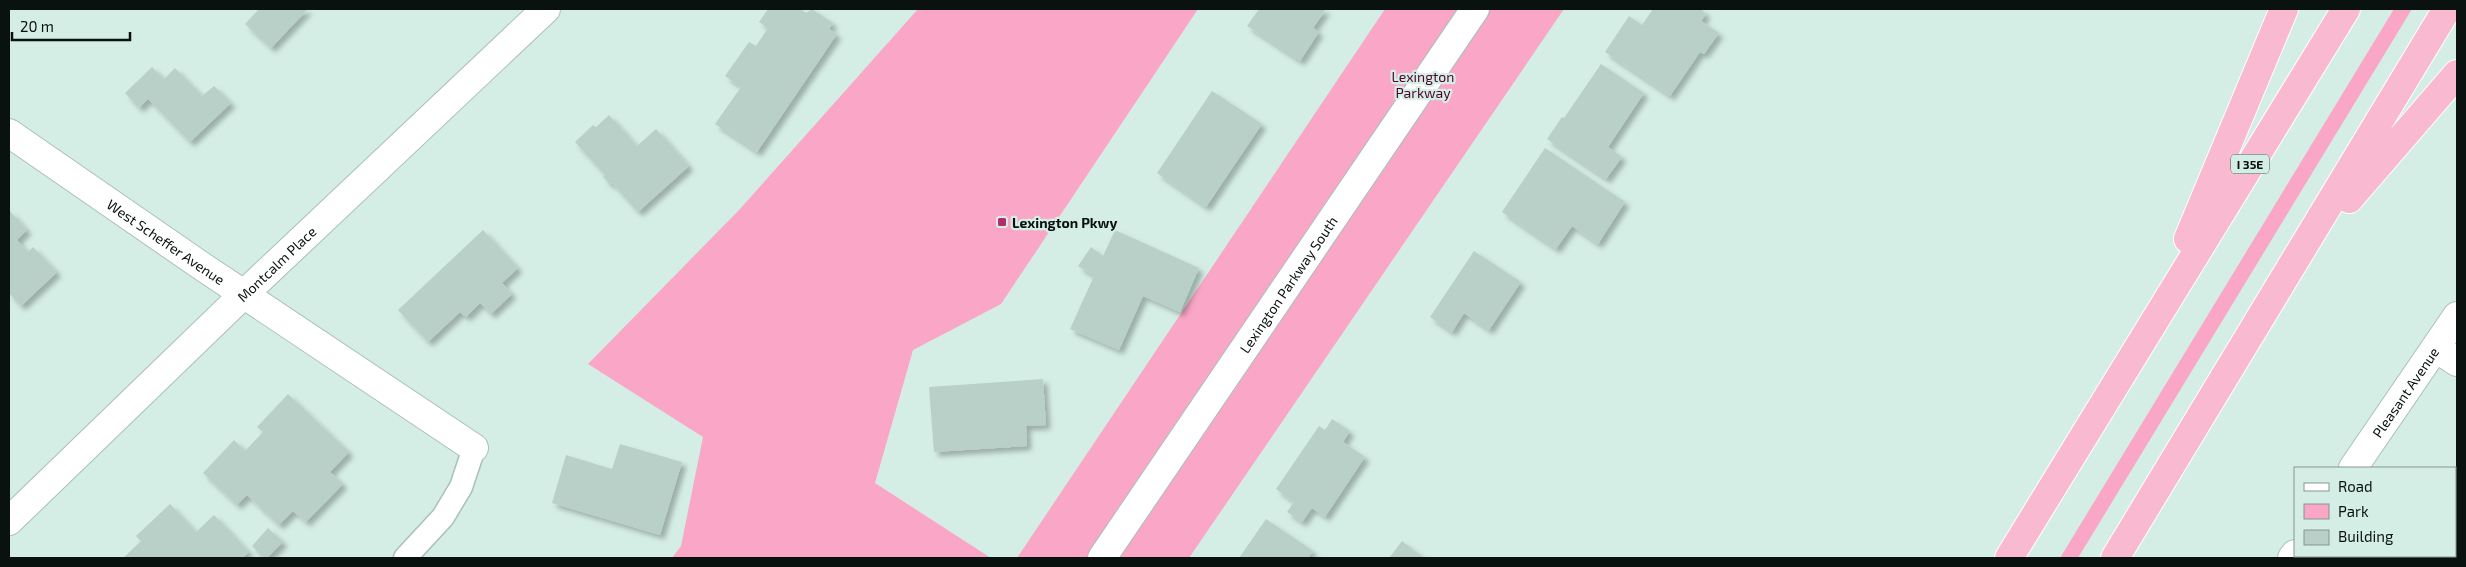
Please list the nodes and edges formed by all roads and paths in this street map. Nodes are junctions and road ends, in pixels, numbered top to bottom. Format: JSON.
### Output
{"nodes":[{"id":1,"x":546,"y":9,"type":"edge"},
{"id":2,"x":1476,"y":9,"type":"edge"},
{"id":3,"x":2284,"y":9,"type":"edge"},
{"id":4,"x":2346,"y":9,"type":"edge"},
{"id":5,"x":2447,"y":9,"type":"edge"},
{"id":6,"x":2457,"y":74,"type":"edge"},
{"id":7,"x":9,"y":133,"type":"edge"},
{"id":8,"x":2300,"y":255,"type":"junction"},
{"id":9,"x":243,"y":295,"type":"junction"},
{"id":10,"x":2457,"y":316,"type":"edge"},
{"id":11,"x":2155,"y":319,"type":"junction"},
{"id":12,"x":2446,"y":355,"type":"edge"},
{"id":13,"x":474,"y":448,"type":"joint"},
{"id":14,"x":2355,"y":467,"type":"edge"},
{"id":15,"x":9,"y":521,"type":"edge"},
{"id":16,"x":405,"y":558,"type":"edge"},
{"id":17,"x":1102,"y":558,"type":"edge"},
{"id":18,"x":2009,"y":558,"type":"edge"},
{"id":19,"x":2115,"y":558,"type":"edge"}],
"edges":[{"from":1,"to":9,"type":"street","name":"Montcalm Place"},
{"from":2,"to":17,"type":"street","name":"Lexington Parkway South"},
{"from":3,"to":11,"type":"highway"},
{"from":4,"to":11,"type":"highway","number":"I 35E"},
{"from":5,"to":8,"type":"highway"},
{"from":6,"to":8,"type":"highway"},
{"from":7,"to":9,"type":"street","name":"West Scheffer Avenue"},
{"from":8,"to":19,"type":"highway"},
{"from":9,"to":13,"type":"street","name":"West Scheffer Avenue"},
{"from":9,"to":15,"type":"street","name":"Montcalm Place"},
{"from":10,"to":12,"type":"street","name":"Pleasant Avenue"},
{"from":11,"to":18,"type":"highway","number":"I 35E"},
{"from":12,"to":14,"type":"street","name":"Pleasant Avenue"},
{"from":13,"to":16,"type":"lane"}]}
